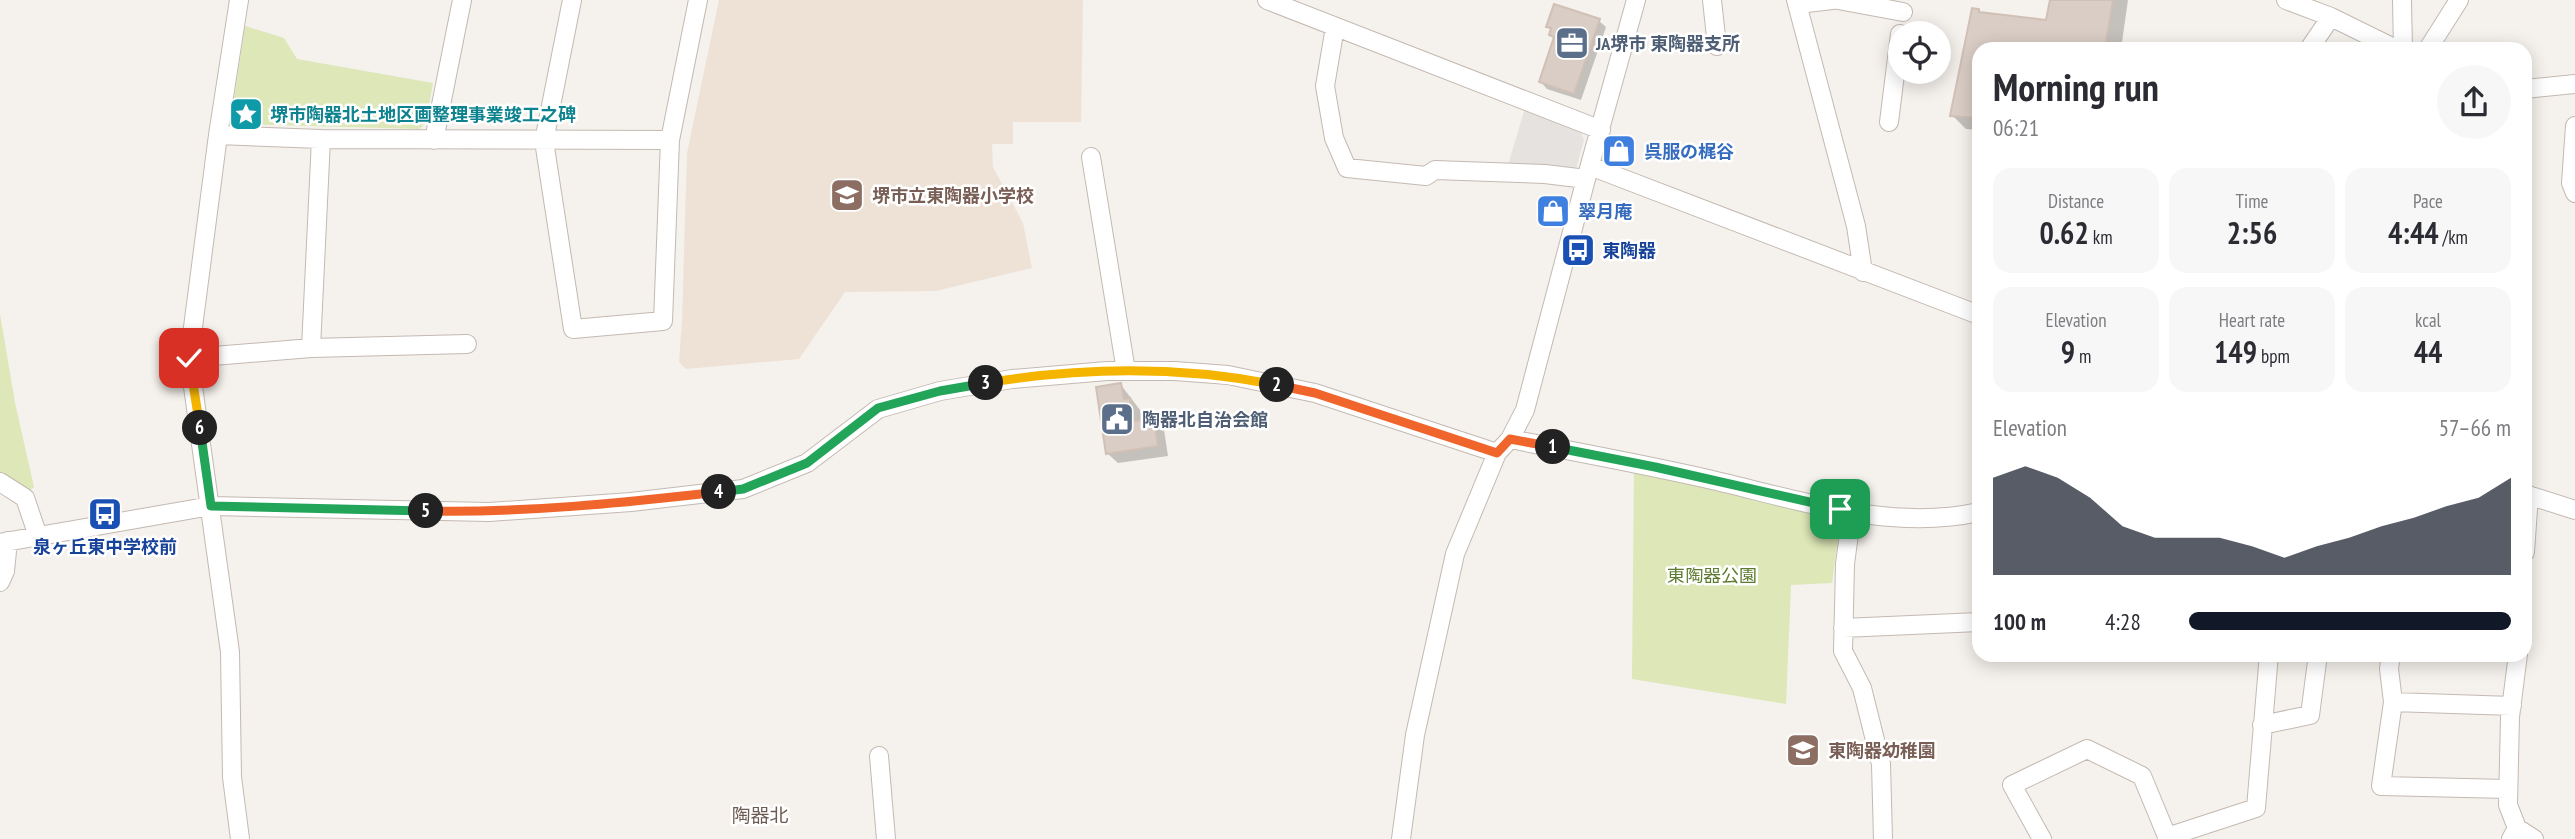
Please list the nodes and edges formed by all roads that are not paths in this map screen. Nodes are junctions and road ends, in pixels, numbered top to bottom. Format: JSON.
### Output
{"nodes":[{"id":1,"x":239,"y":0,"type":"edge"},
{"id":2,"x":462,"y":0,"type":"edge"},
{"id":3,"x":572,"y":0,"type":"edge"},
{"id":4,"x":698,"y":0,"type":"edge"},
{"id":5,"x":1636,"y":0,"type":"edge"},
{"id":6,"x":1712,"y":0,"type":"edge"},
{"id":7,"x":1832,"y":0,"type":"edge"},
{"id":8,"x":1838,"y":0,"type":"edge"},
{"id":9,"x":2286,"y":0,"type":"edge"},
{"id":10,"x":2402,"y":0,"type":"edge"},
{"id":11,"x":2459,"y":0,"type":"edge"},
{"id":12,"x":1270,"y":1,"type":"edge"},
{"id":13,"x":1796,"y":2,"type":"edge"},
{"id":14,"x":1904,"y":6,"type":"edge"},
{"id":15,"x":2331,"y":18,"type":"junction"},
{"id":16,"x":1335,"y":27,"type":"junction"},
{"id":17,"x":2314,"y":42,"type":"edge"},
{"id":18,"x":2381,"y":42,"type":"edge"},
{"id":19,"x":2403,"y":42,"type":"edge"},
{"id":20,"x":2432,"y":42,"type":"edge"},
{"id":21,"x":1717,"y":46,"type":"dead end"},
{"id":22,"x":1894,"y":84,"type":"edge"},
{"id":23,"x":2575,"y":84,"type":"edge"},
{"id":24,"x":2532,"y":88,"type":"edge"},
{"id":25,"x":1889,"y":122,"type":"dead end"},
{"id":26,"x":2575,"y":126,"type":"edge"},
{"id":27,"x":1601,"y":130,"type":"junction"},
{"id":28,"x":218,"y":135,"type":"junction"},
{"id":29,"x":321,"y":139,"type":"junction"},
{"id":30,"x":434,"y":140,"type":"junction"},
{"id":31,"x":670,"y":140,"type":"junction"},
{"id":32,"x":544,"y":141,"type":"junction"},
{"id":33,"x":1091,"y":157,"type":"dead end"},
{"id":34,"x":1588,"y":173,"type":"junction"},
{"id":35,"x":2575,"y":193,"type":"edge"},
{"id":36,"x":1863,"y":272,"type":"junction"},
{"id":37,"x":1972,"y":312,"type":"edge"},
{"id":38,"x":467,"y":344,"type":"dead end"},
{"id":39,"x":311,"y":348,"type":"junction"},
{"id":40,"x":189,"y":358,"type":"junction"},
{"id":41,"x":1126,"y":371,"type":"junction"},
{"id":42,"x":1510,"y":439,"type":"junction"},
{"id":43,"x":1497,"y":453,"type":"junction"},
{"id":44,"x":0,"y":482,"type":"edge"},
{"id":45,"x":2532,"y":497,"type":"edge"},
{"id":46,"x":211,"y":506,"type":"junction"},
{"id":47,"x":2575,"y":510,"type":"edge"},
{"id":48,"x":1852,"y":511,"type":"junction"},
{"id":49,"x":1972,"y":515,"type":"edge"},
{"id":50,"x":38,"y":536,"type":"junction"},
{"id":51,"x":4,"y":542,"type":"edge"},
{"id":52,"x":0,"y":582,"type":"edge"},
{"id":53,"x":1972,"y":622,"type":"edge"},
{"id":54,"x":1843,"y":628,"type":"junction"},
{"id":55,"x":2268,"y":662,"type":"edge"},
{"id":56,"x":2317,"y":662,"type":"edge"},
{"id":57,"x":2390,"y":662,"type":"edge"},
{"id":58,"x":2517,"y":662,"type":"edge"},
{"id":59,"x":2393,"y":702,"type":"junction"},
{"id":60,"x":2512,"y":706,"type":"junction"},
{"id":61,"x":2262,"y":725,"type":"junction"},
{"id":62,"x":879,"y":755,"type":"dead end"},
{"id":63,"x":2508,"y":789,"type":"junction"},
{"id":64,"x":2514,"y":833,"type":"edge"},
{"id":65,"x":2167,"y":838,"type":"edge"},
{"id":66,"x":240,"y":839,"type":"edge"},
{"id":67,"x":886,"y":839,"type":"edge"},
{"id":68,"x":1401,"y":839,"type":"edge"},
{"id":69,"x":1882,"y":839,"type":"edge"},
{"id":70,"x":2042,"y":839,"type":"edge"},
{"id":71,"x":2534,"y":839,"type":"edge"}],
"edges":[{"from":1,"to":28,"type":"street"},
{"from":2,"to":30,"type":"street"},
{"from":3,"to":32,"type":"street"},
{"from":4,"to":31,"type":"street"},
{"from":5,"to":27,"type":"street"},
{"from":6,"to":21,"type":"street"},
{"from":7,"to":13,"type":"street"},
{"from":8,"to":14,"type":"street"},
{"from":9,"to":15,"type":"street"},
{"from":10,"to":19,"type":"street"},
{"from":11,"to":20,"type":"street"},
{"from":12,"to":16,"type":"street"},
{"from":13,"to":36,"type":"street"},
{"from":15,"to":17,"type":"street"},
{"from":15,"to":18,"type":"street"},
{"from":16,"to":27,"type":"street"},
{"from":16,"to":34,"type":"street"},
{"from":22,"to":25,"type":"street"},
{"from":23,"to":24,"type":"street"},
{"from":26,"to":35,"type":"street"},
{"from":27,"to":34,"type":"street"},
{"from":28,"to":29,"type":"street"},
{"from":28,"to":40,"type":"street"},
{"from":29,"to":30,"type":"street"},
{"from":29,"to":39,"type":"street"},
{"from":30,"to":32,"type":"street"},
{"from":31,"to":32,"type":"street"},
{"from":31,"to":32,"type":"street"},
{"from":33,"to":41,"type":"street"},
{"from":34,"to":36,"type":"street"},
{"from":34,"to":42,"type":"street"},
{"from":36,"to":37,"type":"street"},
{"from":38,"to":39,"type":"street"},
{"from":39,"to":40,"type":"street"},
{"from":40,"to":46,"type":"street"},
{"from":41,"to":43,"type":"street"},
{"from":41,"to":46,"type":"street"},
{"from":42,"to":43,"type":"street"},
{"from":42,"to":48,"type":"street"},
{"from":43,"to":68,"type":"street"},
{"from":44,"to":50,"type":"street"},
{"from":45,"to":47,"type":"street"},
{"from":46,"to":50,"type":"street"},
{"from":46,"to":66,"type":"street"},
{"from":48,"to":49,"type":"street"},
{"from":48,"to":54,"type":"street"},
{"from":50,"to":51,"type":"street"},
{"from":51,"to":52,"type":"street"},
{"from":53,"to":54,"type":"street"},
{"from":54,"to":69,"type":"street"},
{"from":55,"to":61,"type":"street"},
{"from":56,"to":61,"type":"street"},
{"from":57,"to":59,"type":"street"},
{"from":58,"to":60,"type":"street"},
{"from":59,"to":60,"type":"street"},
{"from":59,"to":63,"type":"street"},
{"from":60,"to":63,"type":"street"},
{"from":61,"to":65,"type":"street"},
{"from":62,"to":67,"type":"street"},
{"from":63,"to":64,"type":"street"},
{"from":64,"to":71,"type":"street"},
{"from":65,"to":70,"type":"street"}]}
